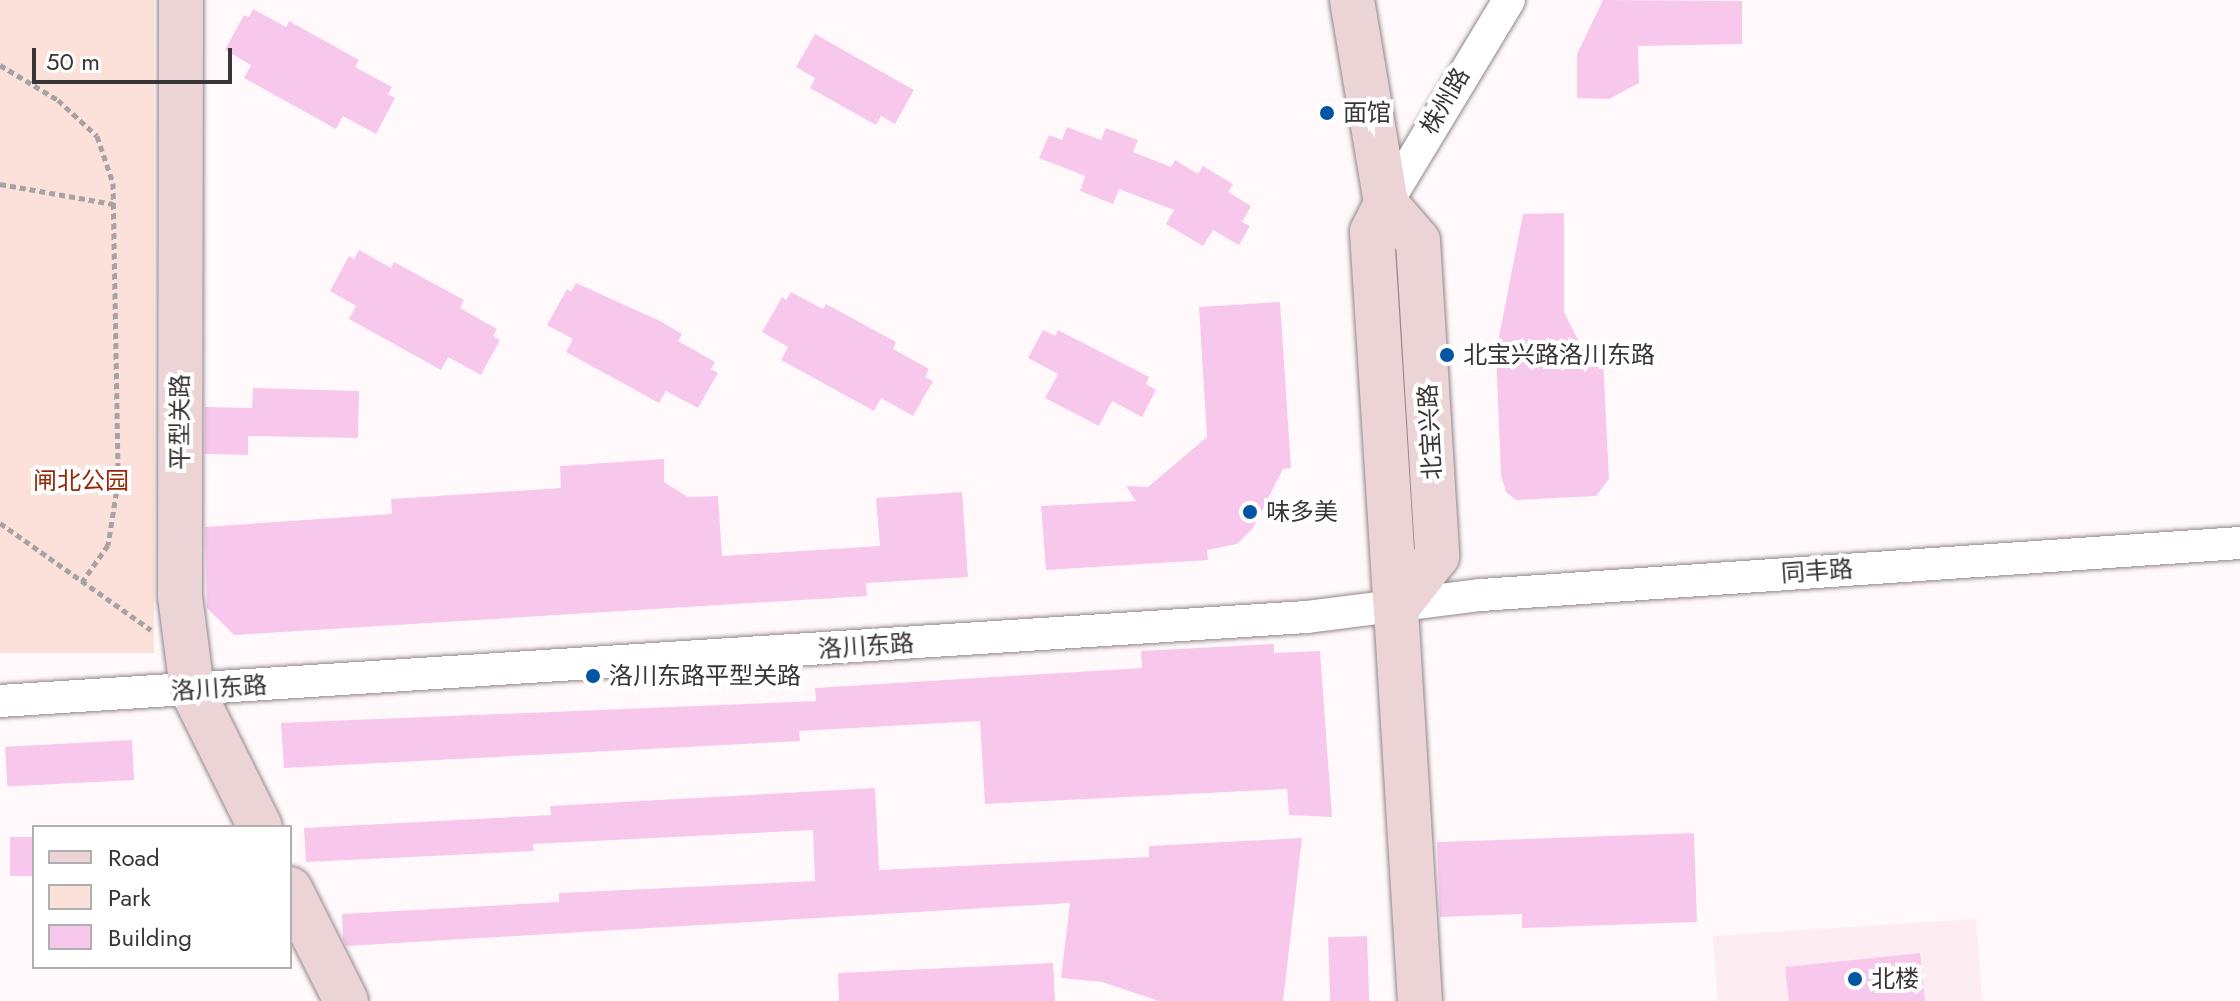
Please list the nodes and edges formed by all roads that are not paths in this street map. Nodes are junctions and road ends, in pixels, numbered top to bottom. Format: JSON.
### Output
{"nodes":[{"id":1,"x":181,"y":0,"type":"edge"},
{"id":2,"x":1352,"y":0,"type":"edge"},
{"id":3,"x":1509,"y":0,"type":"edge"},
{"id":4,"x":1386,"y":204,"type":"junction"},
{"id":5,"x":2240,"y":543,"type":"edge"},
{"id":6,"x":1396,"y":609,"type":"junction"},
{"id":7,"x":190,"y":673,"type":"junction"},
{"id":8,"x":0,"y":701,"type":"edge"},
{"id":9,"x":259,"y":825,"type":"edge"},
{"id":10,"x":292,"y":893,"type":"edge"},
{"id":11,"x":346,"y":1001,"type":"edge"},
{"id":12,"x":1420,"y":1001,"type":"edge"}],
"edges":[{"from":1,"to":7,"type":"street","name":"平型关路"},
{"from":2,"to":4,"type":"street","name":"北宝兴路"},
{"from":3,"to":4,"type":"street","name":"株州路"},
{"from":4,"to":6,"type":"street","name":"北宝兴路"},
{"from":5,"to":6,"type":"street","name":"同丰路"},
{"from":6,"to":7,"type":"street","name":"洛川东路"},
{"from":6,"to":12,"type":"street","name":"北宝兴路"},
{"from":7,"to":8,"type":"street","name":"洛川东路"},
{"from":7,"to":9,"type":"street","name":"平型关路"},
{"from":10,"to":11,"type":"street"}]}
